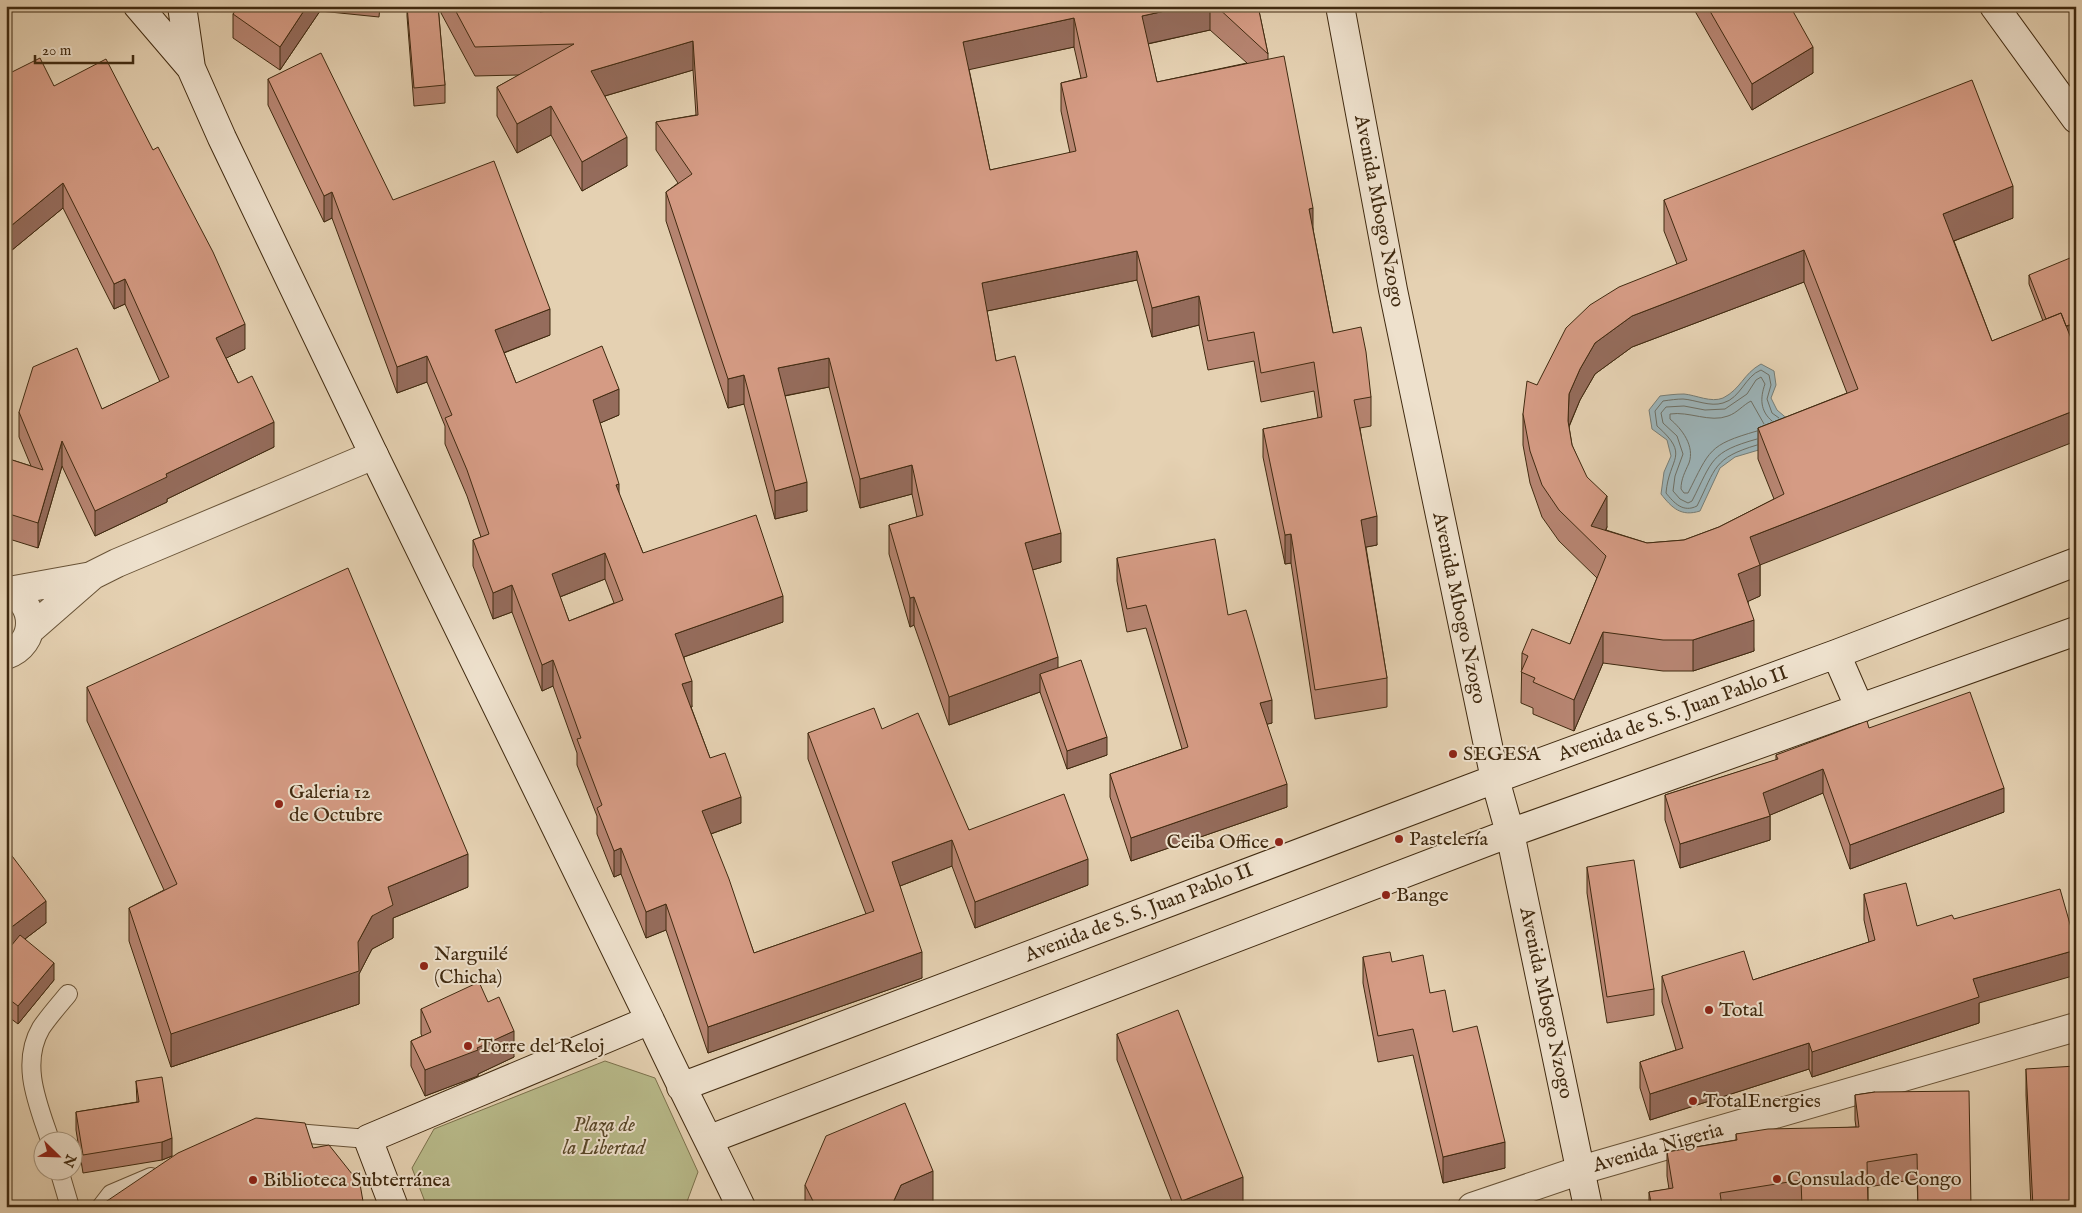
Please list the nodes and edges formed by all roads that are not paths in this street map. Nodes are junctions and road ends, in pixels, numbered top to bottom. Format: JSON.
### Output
{"nodes":[{"id":1,"x":138,"y":6,"type":"edge"},
{"id":2,"x":182,"y":6,"type":"edge"},
{"id":3,"x":1340,"y":6,"type":"edge"},
{"id":4,"x":1994,"y":6,"type":"edge"},
{"id":5,"x":191,"y":68,"type":"junction"},
{"id":6,"x":2076,"y":120,"type":"edge"},
{"id":7,"x":374,"y":455,"type":"junction"},
{"id":8,"x":2076,"y":562,"type":"edge"},
{"id":9,"x":93,"y":575,"type":"junction"},
{"id":10,"x":8,"y":591,"type":"edge"},
{"id":11,"x":30,"y":630,"type":"junction"},
{"id":12,"x":2076,"y":631,"type":"edge"},
{"id":13,"x":1836,"y":654,"type":"junction"},
{"id":14,"x":6,"y":655,"type":"edge"},
{"id":15,"x":1860,"y":709,"type":"junction"},
{"id":16,"x":1494,"y":779,"type":"junction"},
{"id":17,"x":1510,"y":833,"type":"junction"},
{"id":18,"x":68,"y":994,"type":"dead end"},
{"id":19,"x":650,"y":1020,"type":"junction"},
{"id":20,"x":2076,"y":1027,"type":"edge"},
{"id":21,"x":681,"y":1087,"type":"junction"},
{"id":22,"x":47,"y":1130,"type":"edge"},
{"id":23,"x":263,"y":1138,"type":"edge"},
{"id":24,"x":368,"y":1139,"type":"junction"},
{"id":25,"x":710,"y":1139,"type":"junction"},
{"id":26,"x":170,"y":1168,"type":"edge"},
{"id":27,"x":1581,"y":1170,"type":"junction"},
{"id":28,"x":62,"y":1180,"type":"edge"},
{"id":29,"x":739,"y":1206,"type":"edge"},
{"id":30,"x":70,"y":1207,"type":"edge"},
{"id":31,"x":101,"y":1207,"type":"edge"},
{"id":32,"x":394,"y":1207,"type":"edge"},
{"id":33,"x":1472,"y":1207,"type":"edge"},
{"id":34,"x":1588,"y":1207,"type":"edge"}],
"edges":[{"from":1,"to":5,"type":"street"},
{"from":2,"to":5,"type":"street"},
{"from":3,"to":16,"type":"street","name":"Avenida Mbogo Nzogo"},
{"from":4,"to":6,"type":"street"},
{"from":5,"to":7,"type":"street"},
{"from":7,"to":9,"type":"street"},
{"from":7,"to":19,"type":"street"},
{"from":8,"to":13,"type":"street","name":"Avenida de S. S. Juan Pablo II"},
{"from":9,"to":10,"type":"street"},
{"from":9,"to":11,"type":"street"},
{"from":10,"to":11,"type":"street"},
{"from":11,"to":14,"type":"street"},
{"from":12,"to":15,"type":"street"},
{"from":13,"to":15,"type":"street"},
{"from":13,"to":16,"type":"street","name":"Avenida de S. S. Juan Pablo II"},
{"from":15,"to":17,"type":"street"},
{"from":16,"to":17,"type":"street","name":"Avenida Mbogo Nzogo"},
{"from":16,"to":21,"type":"street","name":"Avenida de S. S. Juan Pablo II"},
{"from":17,"to":25,"type":"street"},
{"from":17,"to":27,"type":"street","name":"Avenida Mbogo Nzogo"},
{"from":18,"to":22,"type":"lane"},
{"from":19,"to":21,"type":"street"},
{"from":19,"to":24,"type":"street"},
{"from":20,"to":27,"type":"street","name":"Avenida Nigeria"},
{"from":21,"to":25,"type":"street"},
{"from":23,"to":24,"type":"lane"},
{"from":24,"to":32,"type":"street"},
{"from":25,"to":29,"type":"street"},
{"from":26,"to":31,"type":"lane"},
{"from":27,"to":33,"type":"street","name":"Avenida Nigeria"},
{"from":27,"to":34,"type":"street","name":"Avenida Mbogo Nzogo"},
{"from":28,"to":30,"type":"lane"}]}
